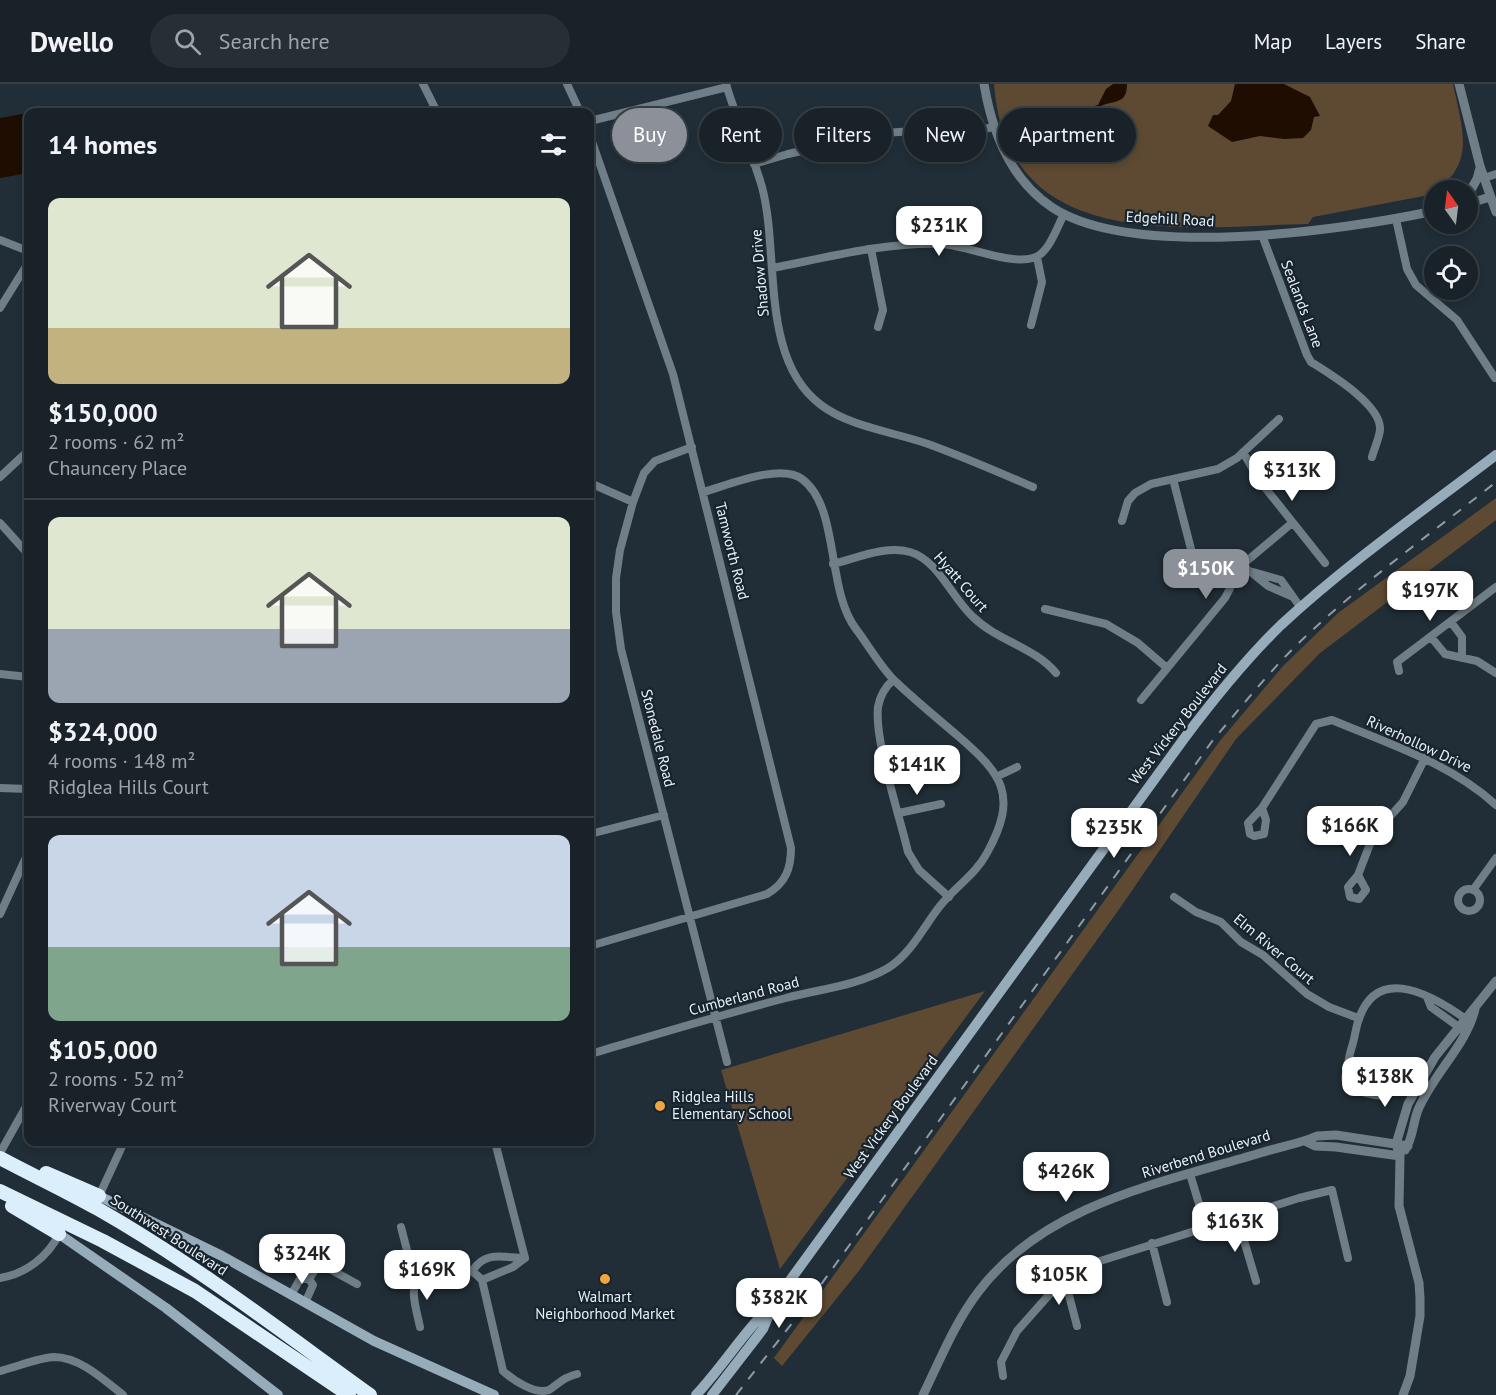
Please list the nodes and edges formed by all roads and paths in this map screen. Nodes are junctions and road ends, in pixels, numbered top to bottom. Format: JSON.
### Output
{"nodes":[{"id":1,"x":423,"y":84,"type":"edge"},
{"id":2,"x":567,"y":84,"type":"edge"},
{"id":3,"x":984,"y":84,"type":"edge"},
{"id":4,"x":1459,"y":84,"type":"edge"},
{"id":5,"x":726,"y":85,"type":"edge"},
{"id":6,"x":435,"y":108,"type":"edge"},
{"id":7,"x":577,"y":108,"type":"edge"},
{"id":8,"x":594,"y":120,"type":"edge"},
{"id":9,"x":993,"y":127,"type":"junction"},
{"id":10,"x":594,"y":147,"type":"edge"},
{"id":11,"x":754,"y":164,"type":"junction"},
{"id":12,"x":1480,"y":166,"type":"junction"},
{"id":13,"x":1496,"y":174,"type":"edge"},
{"id":14,"x":1484,"y":178,"type":"junction"},
{"id":15,"x":1476,"y":180,"type":"edge"},
{"id":16,"x":1490,"y":197,"type":"junction"},
{"id":17,"x":1478,"y":201,"type":"edge"},
{"id":18,"x":1496,"y":212,"type":"edge"},
{"id":19,"x":1064,"y":214,"type":"junction"},
{"id":20,"x":1424,"y":214,"type":"edge"},
{"id":21,"x":1396,"y":219,"type":"junction"},
{"id":22,"x":1262,"y":235,"type":"junction"},
{"id":23,"x":0,"y":240,"type":"edge"},
{"id":24,"x":24,"y":249,"type":"edge"},
{"id":25,"x":870,"y":249,"type":"junction"},
{"id":26,"x":1036,"y":257,"type":"junction"},
{"id":27,"x":773,"y":268,"type":"junction"},
{"id":28,"x":24,"y":269,"type":"edge"},
{"id":29,"x":0,"y":308,"type":"edge"},
{"id":30,"x":1031,"y":325,"type":"dead end"},
{"id":31,"x":878,"y":327,"type":"dead end"},
{"id":32,"x":1495,"y":378,"type":"edge"},
{"id":33,"x":1279,"y":419,"type":"dead end"},
{"id":34,"x":692,"y":447,"type":"junction"},
{"id":35,"x":1244,"y":453,"type":"junction"},
{"id":36,"x":1496,"y":454,"type":"edge"},
{"id":37,"x":24,"y":455,"type":"edge"},
{"id":38,"x":1372,"y":458,"type":"dead end"},
{"id":39,"x":0,"y":477,"type":"edge"},
{"id":40,"x":1173,"y":479,"type":"junction"},
{"id":41,"x":594,"y":485,"type":"edge"},
{"id":42,"x":1033,"y":487,"type":"dead end"},
{"id":43,"x":704,"y":492,"type":"junction"},
{"id":44,"x":633,"y":502,"type":"junction"},
{"id":45,"x":1122,"y":521,"type":"dead end"},
{"id":46,"x":0,"y":523,"type":"edge"},
{"id":47,"x":1292,"y":523,"type":"junction"},
{"id":48,"x":24,"y":550,"type":"edge"},
{"id":49,"x":1325,"y":562,"type":"dead end"},
{"id":50,"x":833,"y":564,"type":"junction"},
{"id":51,"x":1242,"y":565,"type":"junction"},
{"id":52,"x":1496,"y":587,"type":"edge"},
{"id":53,"x":1301,"y":608,"type":"junction"},
{"id":54,"x":1045,"y":609,"type":"dead end"},
{"id":55,"x":1451,"y":622,"type":"junction"},
{"id":56,"x":1431,"y":637,"type":"junction"},
{"id":57,"x":1462,"y":658,"type":"junction"},
{"id":58,"x":1167,"y":668,"type":"junction"},
{"id":59,"x":1399,"y":671,"type":"dead end"},
{"id":60,"x":1056,"y":673,"type":"dead end"},
{"id":61,"x":1496,"y":673,"type":"edge"},
{"id":62,"x":0,"y":674,"type":"edge"},
{"id":63,"x":24,"y":677,"type":"edge"},
{"id":64,"x":893,"y":680,"type":"junction"},
{"id":65,"x":1141,"y":700,"type":"dead end"},
{"id":66,"x":1425,"y":758,"type":"junction"},
{"id":67,"x":1017,"y":767,"type":"dead end"},
{"id":68,"x":998,"y":776,"type":"junction"},
{"id":69,"x":0,"y":788,"type":"edge"},
{"id":70,"x":24,"y":789,"type":"edge"},
{"id":71,"x":941,"y":804,"type":"dead end"},
{"id":72,"x":1496,"y":805,"type":"edge"},
{"id":73,"x":1262,"y":808,"type":"dead end"},
{"id":74,"x":899,"y":813,"type":"junction"},
{"id":75,"x":664,"y":815,"type":"junction"},
{"id":76,"x":594,"y":833,"type":"edge"},
{"id":77,"x":1496,"y":858,"type":"edge"},
{"id":78,"x":24,"y":862,"type":"edge"},
{"id":79,"x":1358,"y":875,"type":"dead end"},
{"id":80,"x":1473,"y":890,"type":"dead end"},
{"id":81,"x":949,"y":897,"type":"junction"},
{"id":82,"x":1174,"y":897,"type":"dead end"},
{"id":83,"x":0,"y":914,"type":"edge"},
{"id":84,"x":690,"y":917,"type":"junction"},
{"id":85,"x":594,"y":944,"type":"edge"},
{"id":86,"x":1496,"y":981,"type":"edge"},
{"id":87,"x":1427,"y":997,"type":"junction"},
{"id":88,"x":716,"y":1018,"type":"junction"},
{"id":89,"x":1358,"y":1018,"type":"junction"},
{"id":90,"x":1468,"y":1020,"type":"junction"},
{"id":91,"x":1457,"y":1027,"type":"junction"},
{"id":92,"x":1467,"y":1032,"type":"junction"},
{"id":93,"x":1353,"y":1050,"type":"junction"},
{"id":94,"x":594,"y":1052,"type":"edge"},
{"id":95,"x":727,"y":1062,"type":"dead end"},
{"id":96,"x":1355,"y":1064,"type":"junction"},
{"id":97,"x":1348,"y":1070,"type":"junction"},
{"id":98,"x":24,"y":1110,"type":"edge"},
{"id":99,"x":1305,"y":1141,"type":"junction"},
{"id":100,"x":1396,"y":1144,"type":"junction"},
{"id":101,"x":122,"y":1146,"type":"edge"},
{"id":102,"x":496,"y":1146,"type":"edge"},
{"id":103,"x":1408,"y":1146,"type":"junction"},
{"id":104,"x":0,"y":1155,"type":"edge"},
{"id":105,"x":1400,"y":1156,"type":"junction"},
{"id":106,"x":1190,"y":1174,"type":"junction"},
{"id":107,"x":0,"y":1191,"type":"edge"},
{"id":108,"x":99,"y":1196,"type":"junction"},
{"id":109,"x":0,"y":1199,"type":"edge"},
{"id":110,"x":1238,"y":1217,"type":"junction"},
{"id":111,"x":401,"y":1227,"type":"dead end"},
{"id":112,"x":1206,"y":1227,"type":"junction"},
{"id":113,"x":59,"y":1234,"type":"junction"},
{"id":114,"x":1152,"y":1243,"type":"junction"},
{"id":115,"x":304,"y":1255,"type":"dead end"},
{"id":116,"x":525,"y":1258,"type":"junction"},
{"id":117,"x":1348,"y":1258,"type":"dead end"},
{"id":118,"x":319,"y":1263,"type":"junction"},
{"id":119,"x":473,"y":1270,"type":"junction"},
{"id":120,"x":419,"y":1272,"type":"junction"},
{"id":121,"x":0,"y":1278,"type":"edge"},
{"id":122,"x":309,"y":1279,"type":"junction"},
{"id":123,"x":482,"y":1280,"type":"junction"},
{"id":124,"x":1065,"y":1280,"type":"junction"},
{"id":125,"x":1256,"y":1281,"type":"dead end"},
{"id":126,"x":357,"y":1284,"type":"dead end"},
{"id":127,"x":291,"y":1295,"type":"junction"},
{"id":128,"x":774,"y":1301,"type":"junction"},
{"id":129,"x":1167,"y":1302,"type":"dead end"},
{"id":130,"x":305,"y":1303,"type":"junction"},
{"id":131,"x":1077,"y":1326,"type":"dead end"},
{"id":132,"x":420,"y":1327,"type":"dead end"},
{"id":133,"x":0,"y":1371,"type":"edge"},
{"id":134,"x":577,"y":1374,"type":"dead end"},
{"id":135,"x":1003,"y":1376,"type":"dead end"},
{"id":136,"x":123,"y":1395,"type":"edge"},
{"id":137,"x":278,"y":1395,"type":"edge"},
{"id":138,"x":350,"y":1395,"type":"edge"},
{"id":139,"x":369,"y":1395,"type":"edge"},
{"id":140,"x":494,"y":1395,"type":"edge"},
{"id":141,"x":696,"y":1395,"type":"edge"},
{"id":142,"x":712,"y":1395,"type":"edge"},
{"id":143,"x":923,"y":1395,"type":"edge"},
{"id":144,"x":1403,"y":1395,"type":"edge"}],
"edges":[{"from":1,"to":6,"type":"street"},
{"from":2,"to":7,"type":"street"},
{"from":3,"to":9,"type":"street","name":"Edgehill Road"},
{"from":4,"to":12,"type":"street"},
{"from":5,"to":8,"type":"street"},
{"from":5,"to":11,"type":"street","name":"Shadow Drive"},
{"from":9,"to":11,"type":"street"},
{"from":9,"to":19,"type":"street","name":"Edgehill Road"},
{"from":10,"to":34,"type":"street","name":"Tamworth Road"},
{"from":11,"to":27,"type":"street","name":"Shadow Drive"},
{"from":12,"to":14,"type":"street"},
{"from":12,"to":15,"type":"street"},
{"from":13,"to":14,"type":"street"},
{"from":14,"to":16,"type":"street"},
{"from":16,"to":17,"type":"street"},
{"from":16,"to":18,"type":"street"},
{"from":19,"to":22,"type":"street","name":"Edgehill Road"},
{"from":19,"to":26,"type":"street"},
{"from":20,"to":21,"type":"street","name":"Edgehill Road"},
{"from":21,"to":22,"type":"street","name":"Edgehill Road"},
{"from":21,"to":32,"type":"street"},
{"from":22,"to":38,"type":"street","name":"Sealands Lane"},
{"from":23,"to":24,"type":"street"},
{"from":25,"to":26,"type":"street"},
{"from":25,"to":27,"type":"street"},
{"from":25,"to":31,"type":"street"},
{"from":26,"to":30,"type":"street"},
{"from":27,"to":42,"type":"street","name":"Shadow Drive"},
{"from":28,"to":29,"type":"street"},
{"from":33,"to":35,"type":"street"},
{"from":34,"to":43,"type":"street","name":"Tamworth Road"},
{"from":34,"to":44,"type":"street","name":"Stonedale Road"},
{"from":35,"to":40,"type":"street"},
{"from":35,"to":47,"type":"street"},
{"from":36,"to":53,"type":"main road","name":"West Vickery Boulevard"},
{"from":37,"to":39,"type":"street"},
{"from":40,"to":45,"type":"street"},
{"from":40,"to":51,"type":"street"},
{"from":41,"to":44,"type":"street"},
{"from":43,"to":50,"type":"street"},
{"from":43,"to":84,"type":"street","name":"Tamworth Road"},
{"from":44,"to":75,"type":"street","name":"Stonedale Road"},
{"from":46,"to":48,"type":"street"},
{"from":47,"to":49,"type":"street"},
{"from":47,"to":51,"type":"street"},
{"from":50,"to":60,"type":"street","name":"Hyatt Court"},
{"from":50,"to":64,"type":"street"},
{"from":51,"to":53,"type":"street"},
{"from":51,"to":58,"type":"street"},
{"from":52,"to":55,"type":"street"},
{"from":53,"to":128,"type":"main road","name":"West Vickery Boulevard"},
{"from":54,"to":58,"type":"street"},
{"from":55,"to":56,"type":"street"},
{"from":55,"to":57,"type":"street"},
{"from":56,"to":57,"type":"street"},
{"from":56,"to":59,"type":"street"},
{"from":57,"to":61,"type":"street"},
{"from":58,"to":65,"type":"street"},
{"from":62,"to":63,"type":"street"},
{"from":64,"to":68,"type":"street"},
{"from":64,"to":74,"type":"street"},
{"from":66,"to":72,"type":"street","name":"Riverhollow Drive"},
{"from":66,"to":73,"type":"street","name":"Riverhollow Drive"},
{"from":66,"to":79,"type":"street"},
{"from":67,"to":68,"type":"street"},
{"from":68,"to":81,"type":"street","name":"Cumberland Road"},
{"from":69,"to":70,"type":"street"},
{"from":71,"to":74,"type":"street"},
{"from":74,"to":81,"type":"street"},
{"from":75,"to":76,"type":"street"},
{"from":75,"to":84,"type":"street","name":"Stonedale Road"},
{"from":77,"to":80,"type":"street"},
{"from":78,"to":83,"type":"street"},
{"from":81,"to":88,"type":"street","name":"Cumberland Road"},
{"from":82,"to":89,"type":"street","name":"Elm River Court"},
{"from":84,"to":85,"type":"street","name":"Tamworth Road"},
{"from":84,"to":88,"type":"street","name":"Stonedale Road"},
{"from":86,"to":90,"type":"street"},
{"from":87,"to":89,"type":"street"},
{"from":87,"to":90,"type":"street"},
{"from":87,"to":91,"type":"street"},
{"from":88,"to":94,"type":"street","name":"Cumberland Road"},
{"from":88,"to":95,"type":"street","name":"Stonedale Road"},
{"from":89,"to":93,"type":"street"},
{"from":90,"to":91,"type":"street"},
{"from":90,"to":92,"type":"street"},
{"from":91,"to":92,"type":"street"},
{"from":91,"to":100,"type":"street"},
{"from":92,"to":103,"type":"street"},
{"from":93,"to":96,"type":"street"},
{"from":93,"to":97,"type":"street"},
{"from":96,"to":97,"type":"street"},
{"from":96,"to":97,"type":"street"},
{"from":98,"to":104,"type":"street"},
{"from":99,"to":100,"type":"street","name":"Riverbend Boulevard"},
{"from":99,"to":105,"type":"street","name":"Riverbend Boulevard"},
{"from":99,"to":106,"type":"street","name":"Riverbend Boulevard"},
{"from":100,"to":103,"type":"street","name":"Riverbend Boulevard"},
{"from":100,"to":105,"type":"street"},
{"from":101,"to":108,"type":"street"},
{"from":102,"to":116,"type":"street"},
{"from":103,"to":105,"type":"street"},
{"from":104,"to":108,"type":"highway"},
{"from":104,"to":139,"type":"highway","name":"Southwest Boulevard"},
{"from":105,"to":144,"type":"street"},
{"from":106,"to":112,"type":"street"},
{"from":106,"to":143,"type":"street","name":"Riverbend Boulevard"},
{"from":107,"to":138,"type":"highway"},
{"from":108,"to":127,"type":"main road","name":"Southwest Boulevard"},
{"from":109,"to":113,"type":"highway"},
{"from":110,"to":112,"type":"street"},
{"from":110,"to":117,"type":"street"},
{"from":110,"to":125,"type":"street"},
{"from":111,"to":120,"type":"street"},
{"from":112,"to":114,"type":"street"},
{"from":113,"to":121,"type":"street"},
{"from":113,"to":137,"type":"main road"},
{"from":114,"to":124,"type":"street"},
{"from":114,"to":129,"type":"street"},
{"from":115,"to":118,"type":"street"},
{"from":116,"to":119,"type":"street"},
{"from":116,"to":123,"type":"street"},
{"from":118,"to":122,"type":"street"},
{"from":118,"to":126,"type":"street"},
{"from":119,"to":120,"type":"street"},
{"from":119,"to":123,"type":"street"},
{"from":120,"to":132,"type":"street"},
{"from":122,"to":127,"type":"street"},
{"from":122,"to":130,"type":"street"},
{"from":123,"to":134,"type":"street"},
{"from":124,"to":131,"type":"street"},
{"from":124,"to":135,"type":"street"},
{"from":127,"to":130,"type":"main road","name":"Southwest Boulevard"},
{"from":128,"to":141,"type":"main road","name":"West Vickery Boulevard"},
{"from":128,"to":142,"type":"main road","name":"West Vickery Boulevard"},
{"from":130,"to":140,"type":"main road","name":"Southwest Boulevard"},
{"from":133,"to":136,"type":"street"}]}
